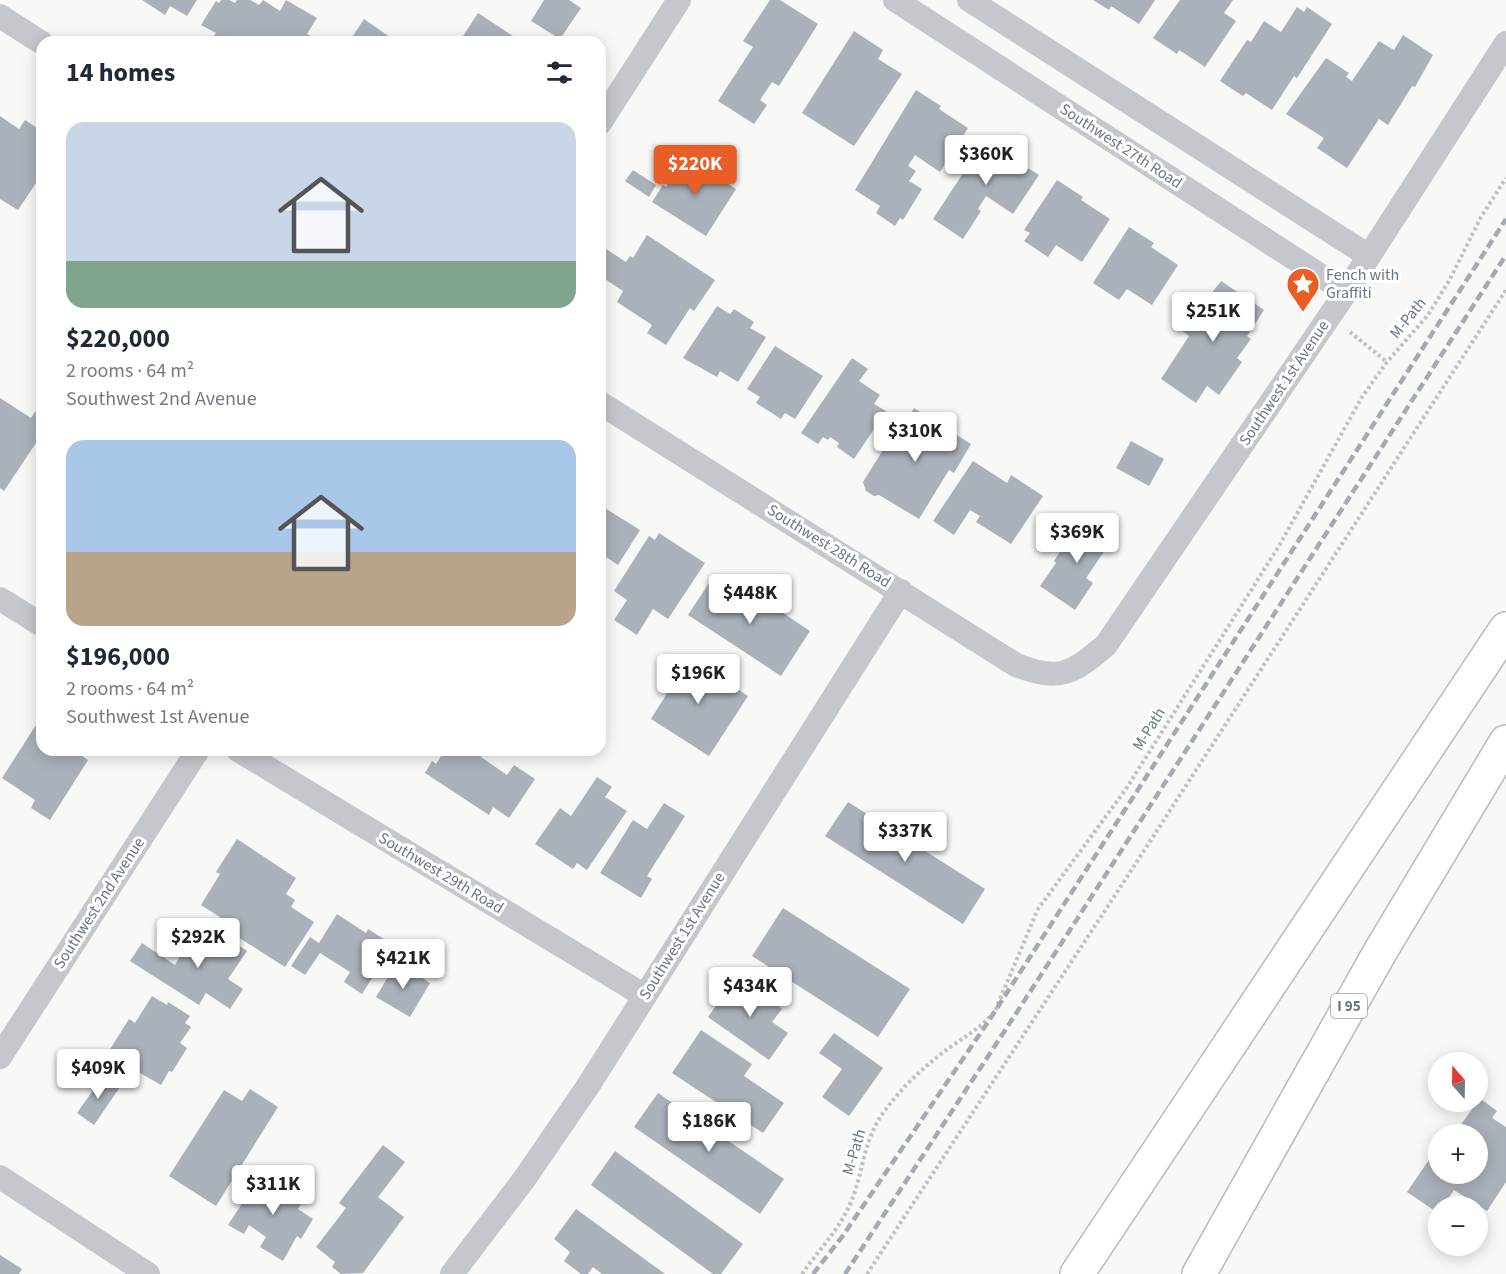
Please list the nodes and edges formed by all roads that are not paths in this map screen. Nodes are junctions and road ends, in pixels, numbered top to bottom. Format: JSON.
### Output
{"nodes":[{"id":1,"x":679,"y":0,"type":"edge"},
{"id":2,"x":895,"y":0,"type":"edge"},
{"id":3,"x":969,"y":0,"type":"edge"},
{"id":4,"x":0,"y":16,"type":"edge"},
{"id":5,"x":36,"y":39,"type":"edge"},
{"id":6,"x":1506,"y":43,"type":"edge"},
{"id":7,"x":606,"y":114,"type":"edge"},
{"id":8,"x":1369,"y":256,"type":"junction"},
{"id":9,"x":1346,"y":292,"type":"junction"},
{"id":10,"x":606,"y":407,"type":"edge"},
{"id":11,"x":901,"y":591,"type":"junction"},
{"id":12,"x":0,"y":598,"type":"edge"},
{"id":13,"x":36,"y":621,"type":"edge"},
{"id":14,"x":1506,"y":629,"type":"edge"},
{"id":15,"x":1062,"y":673,"type":"joint"},
{"id":16,"x":1506,"y":742,"type":"edge"},
{"id":17,"x":194,"y":756,"type":"edge"},
{"id":18,"x":248,"y":756,"type":"edge"},
{"id":19,"x":645,"y":996,"type":"junction"},
{"id":20,"x":0,"y":1057,"type":"edge"},
{"id":21,"x":0,"y":1178,"type":"edge"},
{"id":22,"x":148,"y":1274,"type":"edge"},
{"id":23,"x":452,"y":1274,"type":"edge"},
{"id":24,"x":1077,"y":1274,"type":"edge"},
{"id":25,"x":1199,"y":1274,"type":"edge"}],
"edges":[{"from":1,"to":7,"type":"street"},
{"from":2,"to":9,"type":"street","name":"Southwest 27th Road"},
{"from":3,"to":8,"type":"street"},
{"from":4,"to":5,"type":"street"},
{"from":6,"to":8,"type":"street","name":"Southwest 1st Avenue"},
{"from":8,"to":9,"type":"street","name":"Southwest 1st Avenue"},
{"from":9,"to":15,"type":"street","name":"Southwest 1st Avenue"},
{"from":10,"to":11,"type":"street","name":"Southwest 28th Road"},
{"from":11,"to":15,"type":"street","name":"Southwest 28th Road"},
{"from":11,"to":19,"type":"street","name":"Southwest 1st Avenue"},
{"from":12,"to":13,"type":"street"},
{"from":14,"to":24,"type":"highway"},
{"from":16,"to":25,"type":"highway","number":"I 95"},
{"from":17,"to":20,"type":"street","name":"Southwest 2nd Avenue"},
{"from":18,"to":19,"type":"street","name":"Southwest 29th Road"},
{"from":19,"to":23,"type":"street","name":"Southwest 1st Avenue"},
{"from":21,"to":22,"type":"street"}]}
